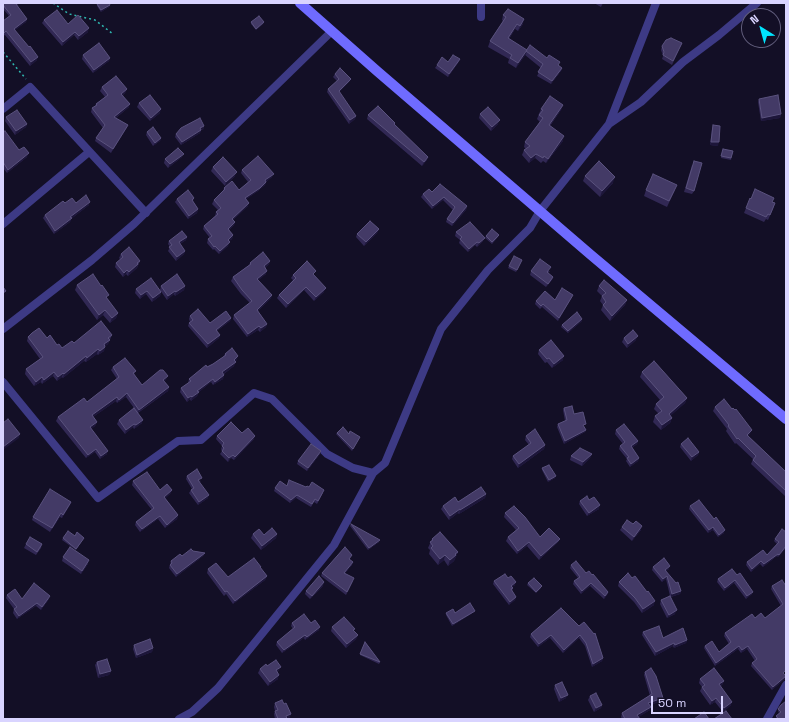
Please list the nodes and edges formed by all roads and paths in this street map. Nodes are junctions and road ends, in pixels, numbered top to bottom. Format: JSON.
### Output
{"nodes":[{"id":1,"x":53,"y":3,"type":"edge"},
{"id":2,"x":300,"y":3,"type":"edge"},
{"id":3,"x":481,"y":3,"type":"edge"},
{"id":4,"x":656,"y":3,"type":"edge"},
{"id":5,"x":757,"y":3,"type":"edge"},
{"id":6,"x":481,"y":17,"type":"dead end"},
{"id":7,"x":332,"y":31,"type":"junction"},
{"id":8,"x":113,"y":34,"type":"dead end"},
{"id":9,"x":3,"y":52,"type":"edge"},
{"id":10,"x":30,"y":87,"type":"junction"},
{"id":11,"x":3,"y":109,"type":"edge"},
{"id":12,"x":609,"y":124,"type":"junction"},
{"id":13,"x":89,"y":152,"type":"junction"},
{"id":14,"x":540,"y":211,"type":"junction"},
{"id":15,"x":146,"y":213,"type":"junction"},
{"id":16,"x":3,"y":224,"type":"edge"},
{"id":17,"x":3,"y":329,"type":"edge"},
{"id":18,"x":4,"y":384,"type":"edge"},
{"id":19,"x":786,"y":419,"type":"edge"},
{"id":20,"x":373,"y":473,"type":"junction"},
{"id":21,"x":786,"y":685,"type":"edge"},
{"id":22,"x":179,"y":719,"type":"edge"},
{"id":23,"x":767,"y":719,"type":"edge"}],
"edges":[{"from":1,"to":8,"type":"path"},
{"from":2,"to":7,"type":"main road"},
{"from":3,"to":6,"type":"street"},
{"from":4,"to":12,"type":"street"},
{"from":5,"to":12,"type":"street"},
{"from":7,"to":14,"type":"main road"},
{"from":7,"to":15,"type":"street"},
{"from":9,"to":10,"type":"path"},
{"from":10,"to":11,"type":"street"},
{"from":10,"to":13,"type":"street"},
{"from":12,"to":14,"type":"street"},
{"from":13,"to":15,"type":"street"},
{"from":13,"to":16,"type":"street"},
{"from":14,"to":19,"type":"main road"},
{"from":14,"to":20,"type":"street"},
{"from":15,"to":17,"type":"street"},
{"from":18,"to":20,"type":"street"},
{"from":20,"to":22,"type":"street"},
{"from":21,"to":23,"type":"street"}]}
